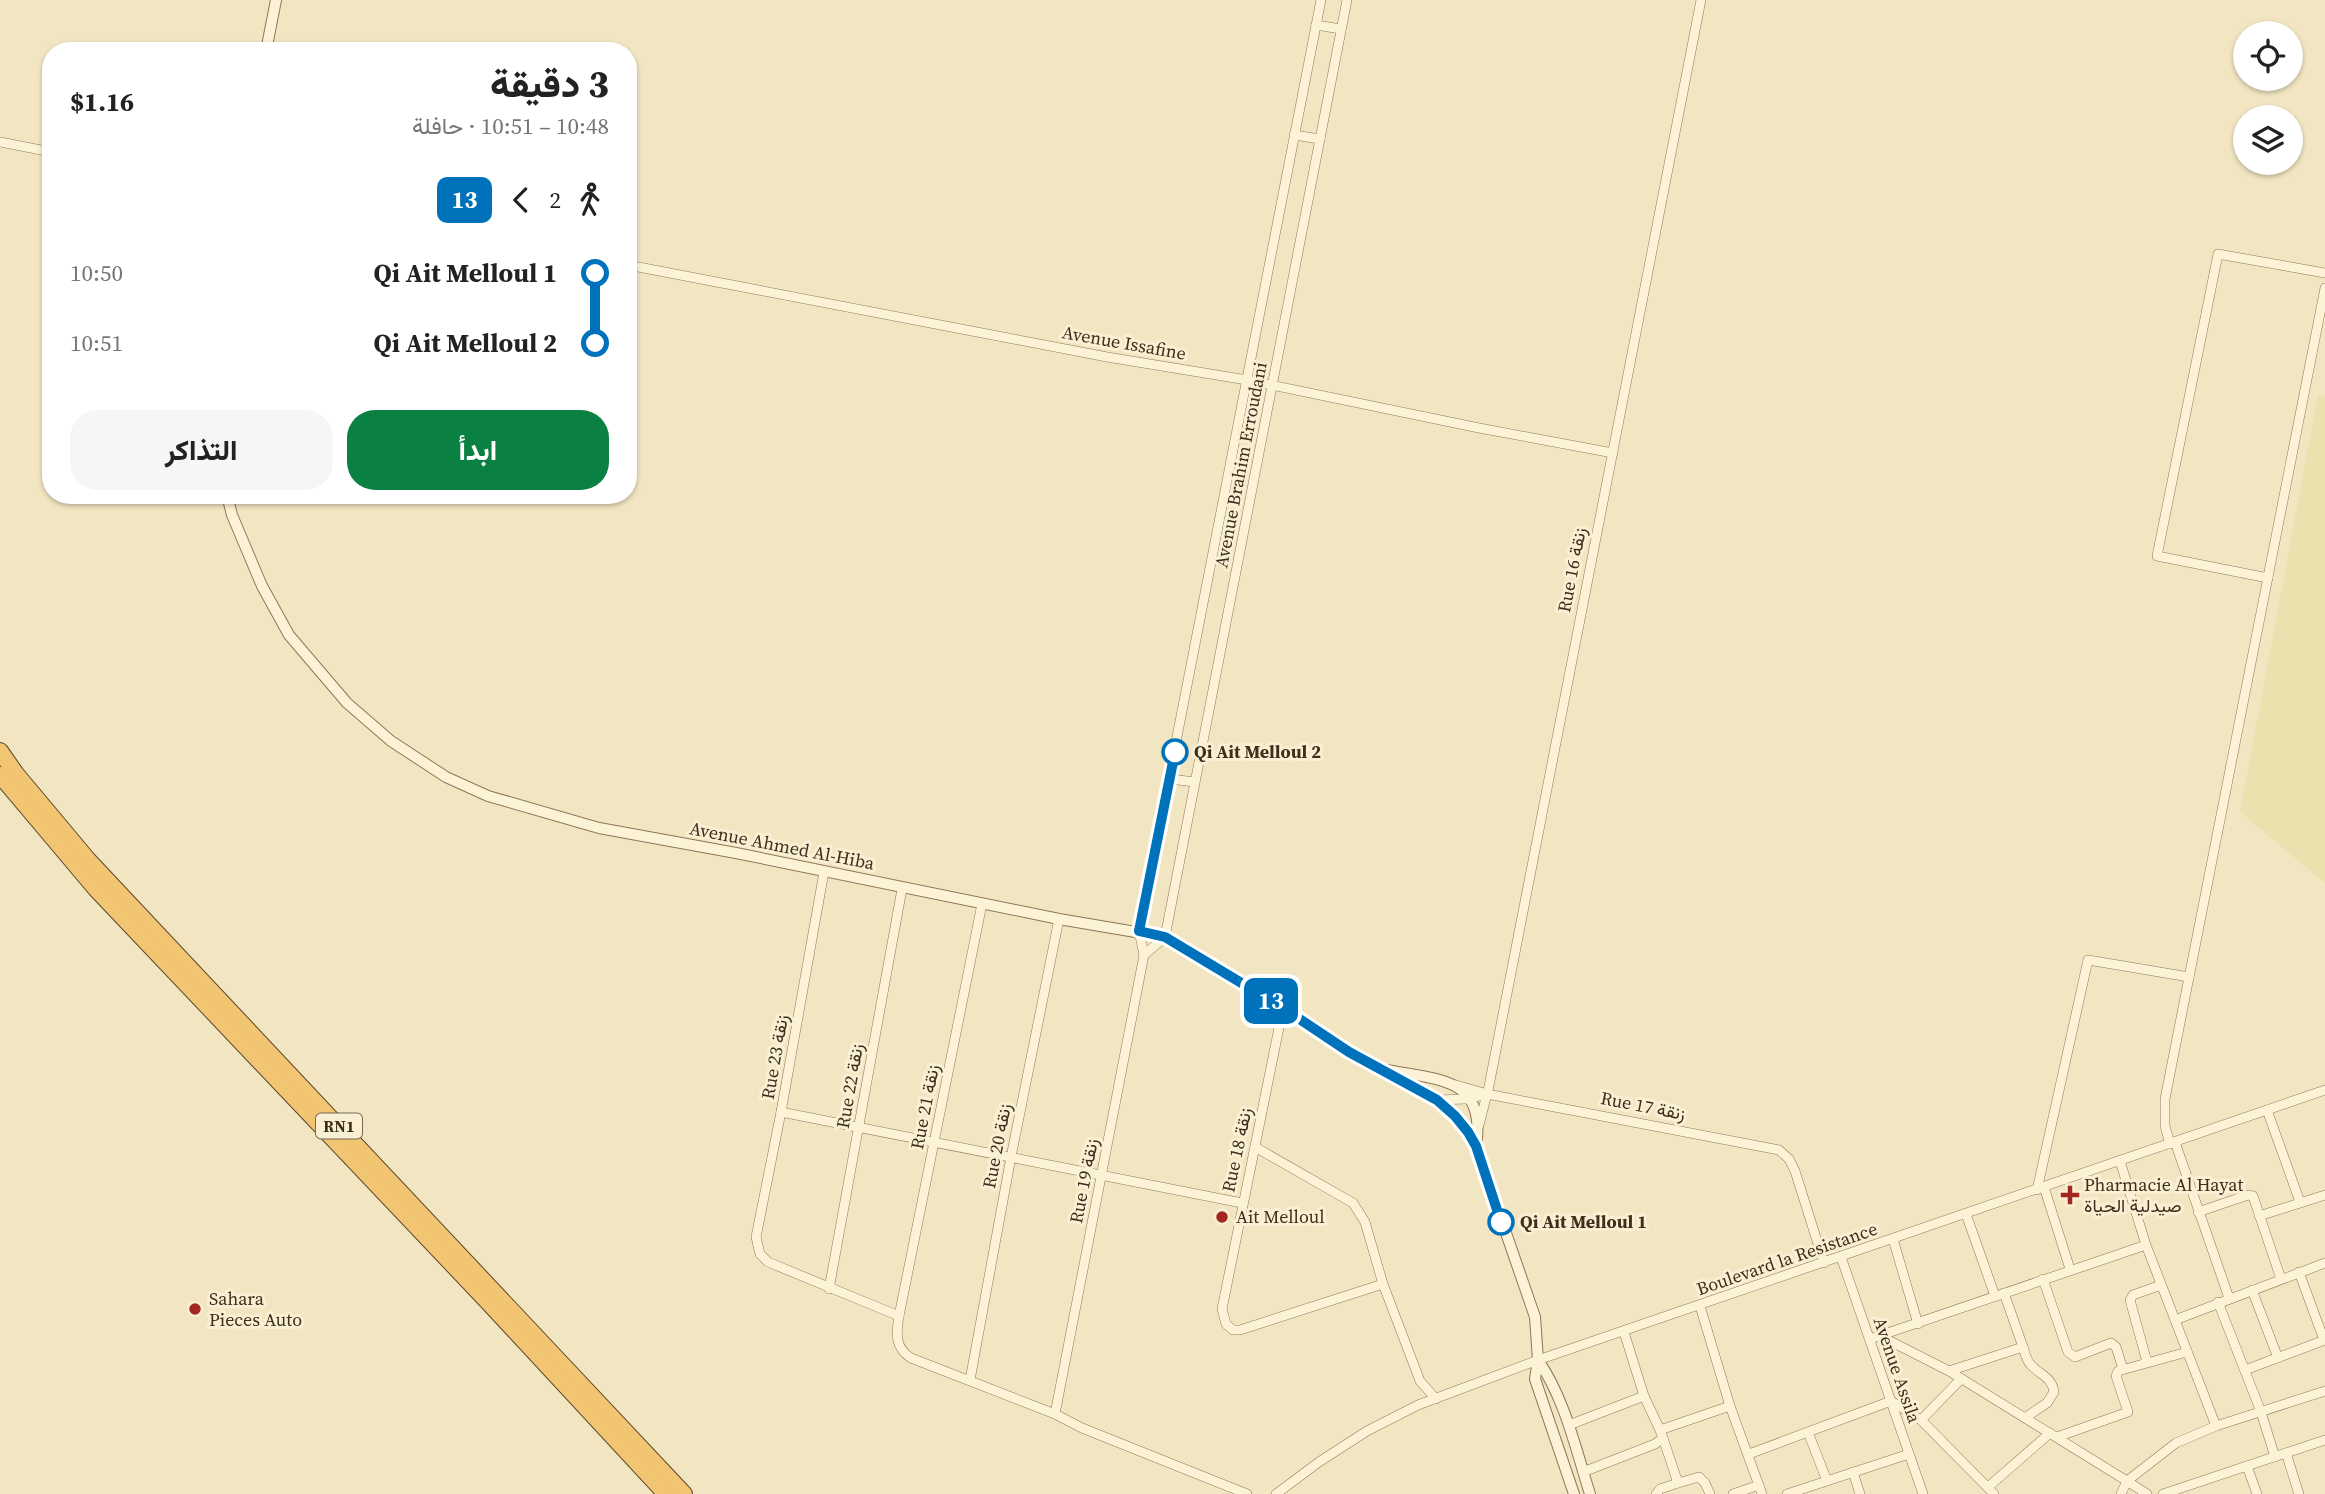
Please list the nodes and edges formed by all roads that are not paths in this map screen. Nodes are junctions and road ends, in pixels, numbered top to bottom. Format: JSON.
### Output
{"nodes":[{"id":1,"x":276,"y":0,"type":"edge"},
{"id":2,"x":1321,"y":0,"type":"edge"},
{"id":3,"x":1347,"y":0,"type":"edge"},
{"id":4,"x":1701,"y":0,"type":"edge"},
{"id":5,"x":1316,"y":25,"type":"junction"},
{"id":6,"x":1341,"y":29,"type":"junction"},
{"id":7,"x":268,"y":42,"type":"edge"},
{"id":8,"x":1294,"y":135,"type":"junction"},
{"id":9,"x":1320,"y":139,"type":"junction"},
{"id":10,"x":0,"y":142,"type":"edge"},
{"id":11,"x":42,"y":150,"type":"edge"},
{"id":12,"x":637,"y":267,"type":"edge"},
{"id":13,"x":2325,"y":273,"type":"edge"},
{"id":14,"x":2325,"y":288,"type":"edge"},
{"id":15,"x":1248,"y":380,"type":"junction"},
{"id":16,"x":1272,"y":386,"type":"junction"},
{"id":17,"x":1613,"y":453,"type":"junction"},
{"id":18,"x":229,"y":504,"type":"edge"},
{"id":19,"x":2268,"y":578,"type":"junction"},
{"id":20,"x":0,"y":751,"type":"edge"},
{"id":21,"x":0,"y":775,"type":"edge"},
{"id":22,"x":1170,"y":779,"type":"junction"},
{"id":23,"x":1195,"y":782,"type":"junction"},
{"id":24,"x":824,"y":872,"type":"junction"},
{"id":25,"x":902,"y":888,"type":"junction"},
{"id":26,"x":982,"y":904,"type":"junction"},
{"id":27,"x":1059,"y":919,"type":"junction"},
{"id":28,"x":1139,"y":931,"type":"junction"},
{"id":29,"x":1165,"y":937,"type":"junction"},
{"id":30,"x":1144,"y":956,"type":"junction"},
{"id":31,"x":2189,"y":977,"type":"junction"},
{"id":32,"x":1283,"y":1008,"type":"junction"},
{"id":33,"x":1380,"y":1068,"type":"junction"},
{"id":34,"x":1444,"y":1082,"type":"junction"},
{"id":35,"x":2325,"y":1090,"type":"edge"},
{"id":36,"x":1487,"y":1094,"type":"junction"},
{"id":37,"x":1470,"y":1098,"type":"junction"},
{"id":38,"x":1437,"y":1100,"type":"junction"},
{"id":39,"x":2267,"y":1110,"type":"junction"},
{"id":40,"x":781,"y":1112,"type":"junction"},
{"id":41,"x":1479,"y":1125,"type":"junction"},
{"id":42,"x":858,"y":1127,"type":"junction"},
{"id":43,"x":934,"y":1142,"type":"junction"},
{"id":44,"x":2172,"y":1143,"type":"junction"},
{"id":45,"x":1255,"y":1146,"type":"junction"},
{"id":46,"x":1476,"y":1146,"type":"junction"},
{"id":47,"x":1011,"y":1157,"type":"junction"},
{"id":48,"x":2120,"y":1161,"type":"junction"},
{"id":49,"x":1102,"y":1176,"type":"junction"},
{"id":50,"x":2040,"y":1188,"type":"junction"},
{"id":51,"x":2325,"y":1195,"type":"edge"},
{"id":52,"x":2300,"y":1202,"type":"junction"},
{"id":53,"x":1242,"y":1203,"type":"junction"},
{"id":54,"x":2198,"y":1212,"type":"junction"},
{"id":55,"x":1966,"y":1214,"type":"junction"},
{"id":56,"x":2259,"y":1216,"type":"junction"},
{"id":57,"x":1893,"y":1239,"type":"junction"},
{"id":58,"x":2146,"y":1245,"type":"junction"},
{"id":59,"x":1842,"y":1257,"type":"junction"},
{"id":60,"x":1824,"y":1263,"type":"junction"},
{"id":61,"x":2325,"y":1263,"type":"edge"},
{"id":62,"x":2070,"y":1269,"type":"junction"},
{"id":63,"x":2300,"y":1272,"type":"junction"},
{"id":64,"x":2043,"y":1279,"type":"junction"},
{"id":65,"x":2281,"y":1279,"type":"junction"},
{"id":66,"x":1383,"y":1284,"type":"junction"},
{"id":67,"x":2161,"y":1284,"type":"junction"},
{"id":68,"x":829,"y":1289,"type":"junction"},
{"id":69,"x":2252,"y":1290,"type":"junction"},
{"id":70,"x":1999,"y":1294,"type":"junction"},
{"id":71,"x":2230,"y":1298,"type":"junction"},
{"id":72,"x":2218,"y":1302,"type":"junction"},
{"id":73,"x":1700,"y":1306,"type":"junction"},
{"id":74,"x":899,"y":1316,"type":"junction"},
{"id":75,"x":2321,"y":1317,"type":"edge"},
{"id":76,"x":2175,"y":1320,"type":"junction"},
{"id":77,"x":1918,"y":1324,"type":"junction"},
{"id":78,"x":1624,"y":1332,"type":"junction"},
{"id":79,"x":1882,"y":1337,"type":"junction"},
{"id":80,"x":1870,"y":1339,"type":"junction"},
{"id":81,"x":2325,"y":1340,"type":"edge"},
{"id":82,"x":2023,"y":1347,"type":"junction"},
{"id":83,"x":2187,"y":1352,"type":"junction"},
{"id":84,"x":2278,"y":1358,"type":"junction"},
{"id":85,"x":1538,"y":1360,"type":"junction"},
{"id":86,"x":2147,"y":1362,"type":"junction"},
{"id":87,"x":2123,"y":1369,"type":"junction"},
{"id":88,"x":2245,"y":1370,"type":"junction"},
{"id":89,"x":1949,"y":1371,"type":"junction"},
{"id":90,"x":1961,"y":1379,"type":"junction"},
{"id":91,"x":970,"y":1380,"type":"junction"},
{"id":92,"x":1420,"y":1381,"type":"junction"},
{"id":93,"x":2325,"y":1391,"type":"edge"},
{"id":94,"x":1644,"y":1395,"type":"junction"},
{"id":95,"x":1436,"y":1399,"type":"junction"},
{"id":96,"x":1891,"y":1401,"type":"junction"},
{"id":97,"x":1418,"y":1405,"type":"junction"},
{"id":98,"x":1730,"y":1406,"type":"junction"},
{"id":99,"x":2261,"y":1412,"type":"junction"},
{"id":100,"x":1055,"y":1413,"type":"junction"},
{"id":101,"x":2026,"y":1417,"type":"junction"},
{"id":102,"x":1921,"y":1420,"type":"junction"},
{"id":103,"x":1569,"y":1425,"type":"junction"},
{"id":104,"x":2216,"y":1426,"type":"junction"},
{"id":105,"x":1808,"y":1432,"type":"junction"},
{"id":106,"x":1662,"y":1434,"type":"junction"},
{"id":107,"x":2053,"y":1435,"type":"junction"},
{"id":108,"x":2325,"y":1440,"type":"edge"},
{"id":109,"x":2286,"y":1453,"type":"junction"},
{"id":110,"x":1749,"y":1454,"type":"junction"},
{"id":111,"x":1909,"y":1454,"type":"junction"},
{"id":112,"x":2275,"y":1457,"type":"junction"},
{"id":113,"x":2247,"y":1466,"type":"junction"},
{"id":114,"x":1583,"y":1472,"type":"junction"},
{"id":115,"x":1853,"y":1472,"type":"junction"},
{"id":116,"x":2127,"y":1481,"type":"junction"},
{"id":117,"x":1823,"y":1482,"type":"junction"},
{"id":118,"x":1678,"y":1483,"type":"junction"},
{"id":119,"x":1761,"y":1489,"type":"edge"},
{"id":120,"x":1991,"y":1491,"type":"edge"},
{"id":121,"x":666,"y":1494,"type":"edge"},
{"id":122,"x":684,"y":1494,"type":"edge"},
{"id":123,"x":1247,"y":1494,"type":"edge"},
{"id":124,"x":1276,"y":1494,"type":"edge"},
{"id":125,"x":1574,"y":1494,"type":"edge"},
{"id":126,"x":1590,"y":1494,"type":"edge"},
{"id":127,"x":1656,"y":1494,"type":"edge"},
{"id":128,"x":1710,"y":1494,"type":"edge"},
{"id":129,"x":1733,"y":1494,"type":"edge"},
{"id":130,"x":1787,"y":1494,"type":"edge"},
{"id":131,"x":1822,"y":1494,"type":"edge"},
{"id":132,"x":1860,"y":1494,"type":"edge"},
{"id":133,"x":1923,"y":1494,"type":"edge"},
{"id":134,"x":2121,"y":1494,"type":"edge"},
{"id":135,"x":2147,"y":1494,"type":"edge"},
{"id":136,"x":2163,"y":1494,"type":"edge"},
{"id":137,"x":2257,"y":1494,"type":"edge"},
{"id":138,"x":2299,"y":1494,"type":"edge"}],
"edges":[{"from":1,"to":7,"type":"street"},
{"from":2,"to":5,"type":"street","name":"Avenue Brahim Erroudani"},
{"from":3,"to":6,"type":"street","name":"Avenue Brahim Erroudani"},
{"from":4,"to":17,"type":"street","name":"Rue 16 زنقة"},
{"from":5,"to":6,"type":"street"},
{"from":5,"to":8,"type":"street","name":"Avenue Brahim Erroudani"},
{"from":6,"to":9,"type":"street","name":"Avenue Brahim Erroudani"},
{"from":8,"to":9,"type":"street"},
{"from":8,"to":15,"type":"street","name":"Avenue Brahim Erroudani"},
{"from":9,"to":16,"type":"street","name":"Avenue Brahim Erroudani"},
{"from":10,"to":11,"type":"street"},
{"from":12,"to":15,"type":"street","name":"Avenue Issafine"},
{"from":13,"to":19,"type":"street"},
{"from":14,"to":19,"type":"street"},
{"from":15,"to":16,"type":"street","name":"Avenue Issafine"},
{"from":15,"to":22,"type":"street","name":"Avenue Brahim Erroudani"},
{"from":16,"to":17,"type":"street","name":"Avenue Issafine"},
{"from":16,"to":23,"type":"street","name":"Avenue Brahim Erroudani"},
{"from":17,"to":36,"type":"street","name":"Rue 16 زنقة"},
{"from":18,"to":24,"type":"street","name":"Avenue Ahmed Al-Hiba"},
{"from":19,"to":31,"type":"street"},
{"from":20,"to":122,"type":"highway","number":"RN1"},
{"from":21,"to":121,"type":"highway","number":"RN1"},
{"from":22,"to":23,"type":"street"},
{"from":22,"to":28,"type":"street","name":"Avenue Brahim Erroudani"},
{"from":23,"to":29,"type":"street","name":"Avenue Brahim Erroudani"},
{"from":24,"to":25,"type":"street","name":"Avenue Ahmed Al-Hiba"},
{"from":24,"to":40,"type":"street","name":"Rue 23 زنقة"},
{"from":25,"to":26,"type":"street","name":"Avenue Ahmed Al-Hiba"},
{"from":25,"to":42,"type":"street","name":"Rue 22 زنقة"},
{"from":26,"to":27,"type":"street","name":"Avenue Ahmed Al-Hiba"},
{"from":26,"to":43,"type":"street","name":"Rue 21 زنقة"},
{"from":27,"to":28,"type":"street","name":"Avenue Ahmed Al-Hiba"},
{"from":27,"to":47,"type":"street","name":"Rue 20 زنقة"},
{"from":28,"to":29,"type":"street","name":"Avenue Ahmed Al-Hiba"},
{"from":28,"to":30,"type":"street","name":"Rue 19 زنقة"},
{"from":29,"to":30,"type":"street"},
{"from":29,"to":32,"type":"street","name":"Avenue Ahmed Al-Hiba"},
{"from":30,"to":49,"type":"street","name":"Rue 19 زنقة"},
{"from":31,"to":44,"type":"street"},
{"from":31,"to":50,"type":"street"},
{"from":32,"to":33,"type":"street","name":"Avenue Ahmed Al-Hiba"},
{"from":32,"to":45,"type":"street","name":"Rue 18 زنقة"},
{"from":33,"to":34,"type":"street","name":"Rue 17 زنقة"},
{"from":33,"to":38,"type":"street","name":"Avenue Ahmed Al-Hiba"},
{"from":34,"to":36,"type":"street","name":"Rue 17 زنقة"},
{"from":34,"to":37,"type":"street"},
{"from":35,"to":39,"type":"street","name":"Boulevard la Resistance"},
{"from":36,"to":37,"type":"street"},
{"from":36,"to":41,"type":"street","name":"Rue 16 زنقة"},
{"from":36,"to":60,"type":"street","name":"Rue 17 زنقة"},
{"from":37,"to":38,"type":"street"},
{"from":37,"to":41,"type":"street"},
{"from":38,"to":46,"type":"street","name":"Avenue Ahmed Al-Hiba"},
{"from":39,"to":44,"type":"street","name":"Boulevard la Resistance"},
{"from":39,"to":52,"type":"street"},
{"from":40,"to":42,"type":"street"},
{"from":40,"to":68,"type":"street","name":"Rue 23 زنقة"},
{"from":41,"to":46,"type":"street","name":"Rue 16 زنقة"},
{"from":42,"to":43,"type":"street"},
{"from":42,"to":68,"type":"street","name":"Rue 22 زنقة"},
{"from":43,"to":47,"type":"street"},
{"from":43,"to":74,"type":"street","name":"Rue 21 زنقة"},
{"from":44,"to":48,"type":"street","name":"Boulevard la Resistance"},
{"from":44,"to":54,"type":"street"},
{"from":45,"to":53,"type":"street","name":"Rue 18 زنقة"},
{"from":45,"to":66,"type":"street"},
{"from":46,"to":85,"type":"street","name":"Avenue Ahmed Al-Hiba"},
{"from":47,"to":49,"type":"street"},
{"from":47,"to":91,"type":"street","name":"Rue 20 زنقة"},
{"from":48,"to":50,"type":"street","name":"Boulevard la Resistance"},
{"from":48,"to":58,"type":"street"},
{"from":49,"to":53,"type":"street"},
{"from":49,"to":100,"type":"street","name":"Rue 19 زنقة"},
{"from":50,"to":55,"type":"street","name":"Boulevard la Resistance"},
{"from":50,"to":62,"type":"street"},
{"from":51,"to":52,"type":"street"},
{"from":52,"to":56,"type":"street"},
{"from":53,"to":66,"type":"street","name":"Rue 18 زنقة"},
{"from":54,"to":56,"type":"street"},
{"from":54,"to":71,"type":"street"},
{"from":55,"to":57,"type":"street","name":"Boulevard la Resistance"},
{"from":55,"to":70,"type":"street"},
{"from":56,"to":65,"type":"street"},
{"from":57,"to":59,"type":"street","name":"Boulevard la Resistance"},
{"from":57,"to":77,"type":"street"},
{"from":58,"to":62,"type":"street"},
{"from":58,"to":67,"type":"street"},
{"from":59,"to":60,"type":"street","name":"Boulevard la Resistance"},
{"from":59,"to":80,"type":"street","name":"Avenue Assila"},
{"from":60,"to":73,"type":"street","name":"Boulevard la Resistance"},
{"from":61,"to":63,"type":"street"},
{"from":62,"to":64,"type":"street"},
{"from":63,"to":65,"type":"street"},
{"from":63,"to":75,"type":"street"},
{"from":64,"to":70,"type":"street"},
{"from":64,"to":87,"type":"street"},
{"from":65,"to":69,"type":"street"},
{"from":66,"to":92,"type":"street"},
{"from":67,"to":76,"type":"street"},
{"from":67,"to":86,"type":"street"},
{"from":68,"to":74,"type":"street"},
{"from":69,"to":71,"type":"street"},
{"from":69,"to":84,"type":"street"},
{"from":70,"to":77,"type":"street"},
{"from":70,"to":82,"type":"street"},
{"from":71,"to":72,"type":"street"},
{"from":72,"to":76,"type":"street"},
{"from":72,"to":88,"type":"street"},
{"from":73,"to":78,"type":"street","name":"Boulevard la Resistance"},
{"from":73,"to":98,"type":"street"},
{"from":74,"to":91,"type":"street","name":"Rue 21 زنقة"},
{"from":75,"to":81,"type":"street"},
{"from":76,"to":83,"type":"street"},
{"from":77,"to":79,"type":"street"},
{"from":78,"to":85,"type":"street","name":"Boulevard la Resistance"},
{"from":78,"to":94,"type":"street"},
{"from":79,"to":80,"type":"street"},
{"from":79,"to":89,"type":"street"},
{"from":80,"to":96,"type":"street","name":"Avenue Assila"},
{"from":81,"to":84,"type":"street"},
{"from":82,"to":89,"type":"street"},
{"from":82,"to":101,"type":"street"},
{"from":83,"to":86,"type":"street"},
{"from":83,"to":104,"type":"street"},
{"from":84,"to":88,"type":"street"},
{"from":85,"to":95,"type":"street","name":"Boulevard la Resistance"},
{"from":85,"to":103,"type":"street"},
{"from":85,"to":125,"type":"street","name":"Avenue Ahmed Al-Hiba"},
{"from":86,"to":87,"type":"street"},
{"from":87,"to":107,"type":"street"},
{"from":88,"to":99,"type":"street"},
{"from":89,"to":90,"type":"street"},
{"from":90,"to":101,"type":"street"},
{"from":90,"to":102,"type":"street"},
{"from":91,"to":100,"type":"street"},
{"from":92,"to":95,"type":"street"},
{"from":92,"to":97,"type":"street"},
{"from":93,"to":99,"type":"street"},
{"from":94,"to":103,"type":"street"},
{"from":94,"to":106,"type":"street"},
{"from":95,"to":97,"type":"street","name":"Boulevard la Resistance"},
{"from":96,"to":102,"type":"street"},
{"from":96,"to":105,"type":"street"},
{"from":96,"to":111,"type":"street","name":"Avenue Assila"},
{"from":97,"to":124,"type":"street","name":"Boulevard la Resistance"},
{"from":98,"to":106,"type":"street"},
{"from":98,"to":110,"type":"street"},
{"from":99,"to":104,"type":"street"},
{"from":99,"to":112,"type":"street"},
{"from":100,"to":123,"type":"street"},
{"from":101,"to":107,"type":"street"},
{"from":102,"to":120,"type":"street"},
{"from":103,"to":114,"type":"street"},
{"from":104,"to":116,"type":"street"},
{"from":105,"to":110,"type":"street"},
{"from":105,"to":117,"type":"street"},
{"from":106,"to":114,"type":"street"},
{"from":106,"to":118,"type":"street"},
{"from":107,"to":116,"type":"street"},
{"from":107,"to":120,"type":"street"},
{"from":108,"to":109,"type":"street"},
{"from":109,"to":112,"type":"street"},
{"from":109,"to":138,"type":"street"},
{"from":110,"to":119,"type":"street"},
{"from":111,"to":115,"type":"street"},
{"from":111,"to":133,"type":"street","name":"Avenue Assila"},
{"from":112,"to":113,"type":"street"},
{"from":113,"to":136,"type":"street"},
{"from":113,"to":137,"type":"street"},
{"from":114,"to":126,"type":"street"},
{"from":115,"to":117,"type":"street"},
{"from":115,"to":132,"type":"street"},
{"from":116,"to":134,"type":"street"},
{"from":116,"to":135,"type":"street"},
{"from":117,"to":130,"type":"street"},
{"from":117,"to":131,"type":"street"},
{"from":118,"to":127,"type":"street"},
{"from":118,"to":128,"type":"street"},
{"from":119,"to":129,"type":"street"}]}
